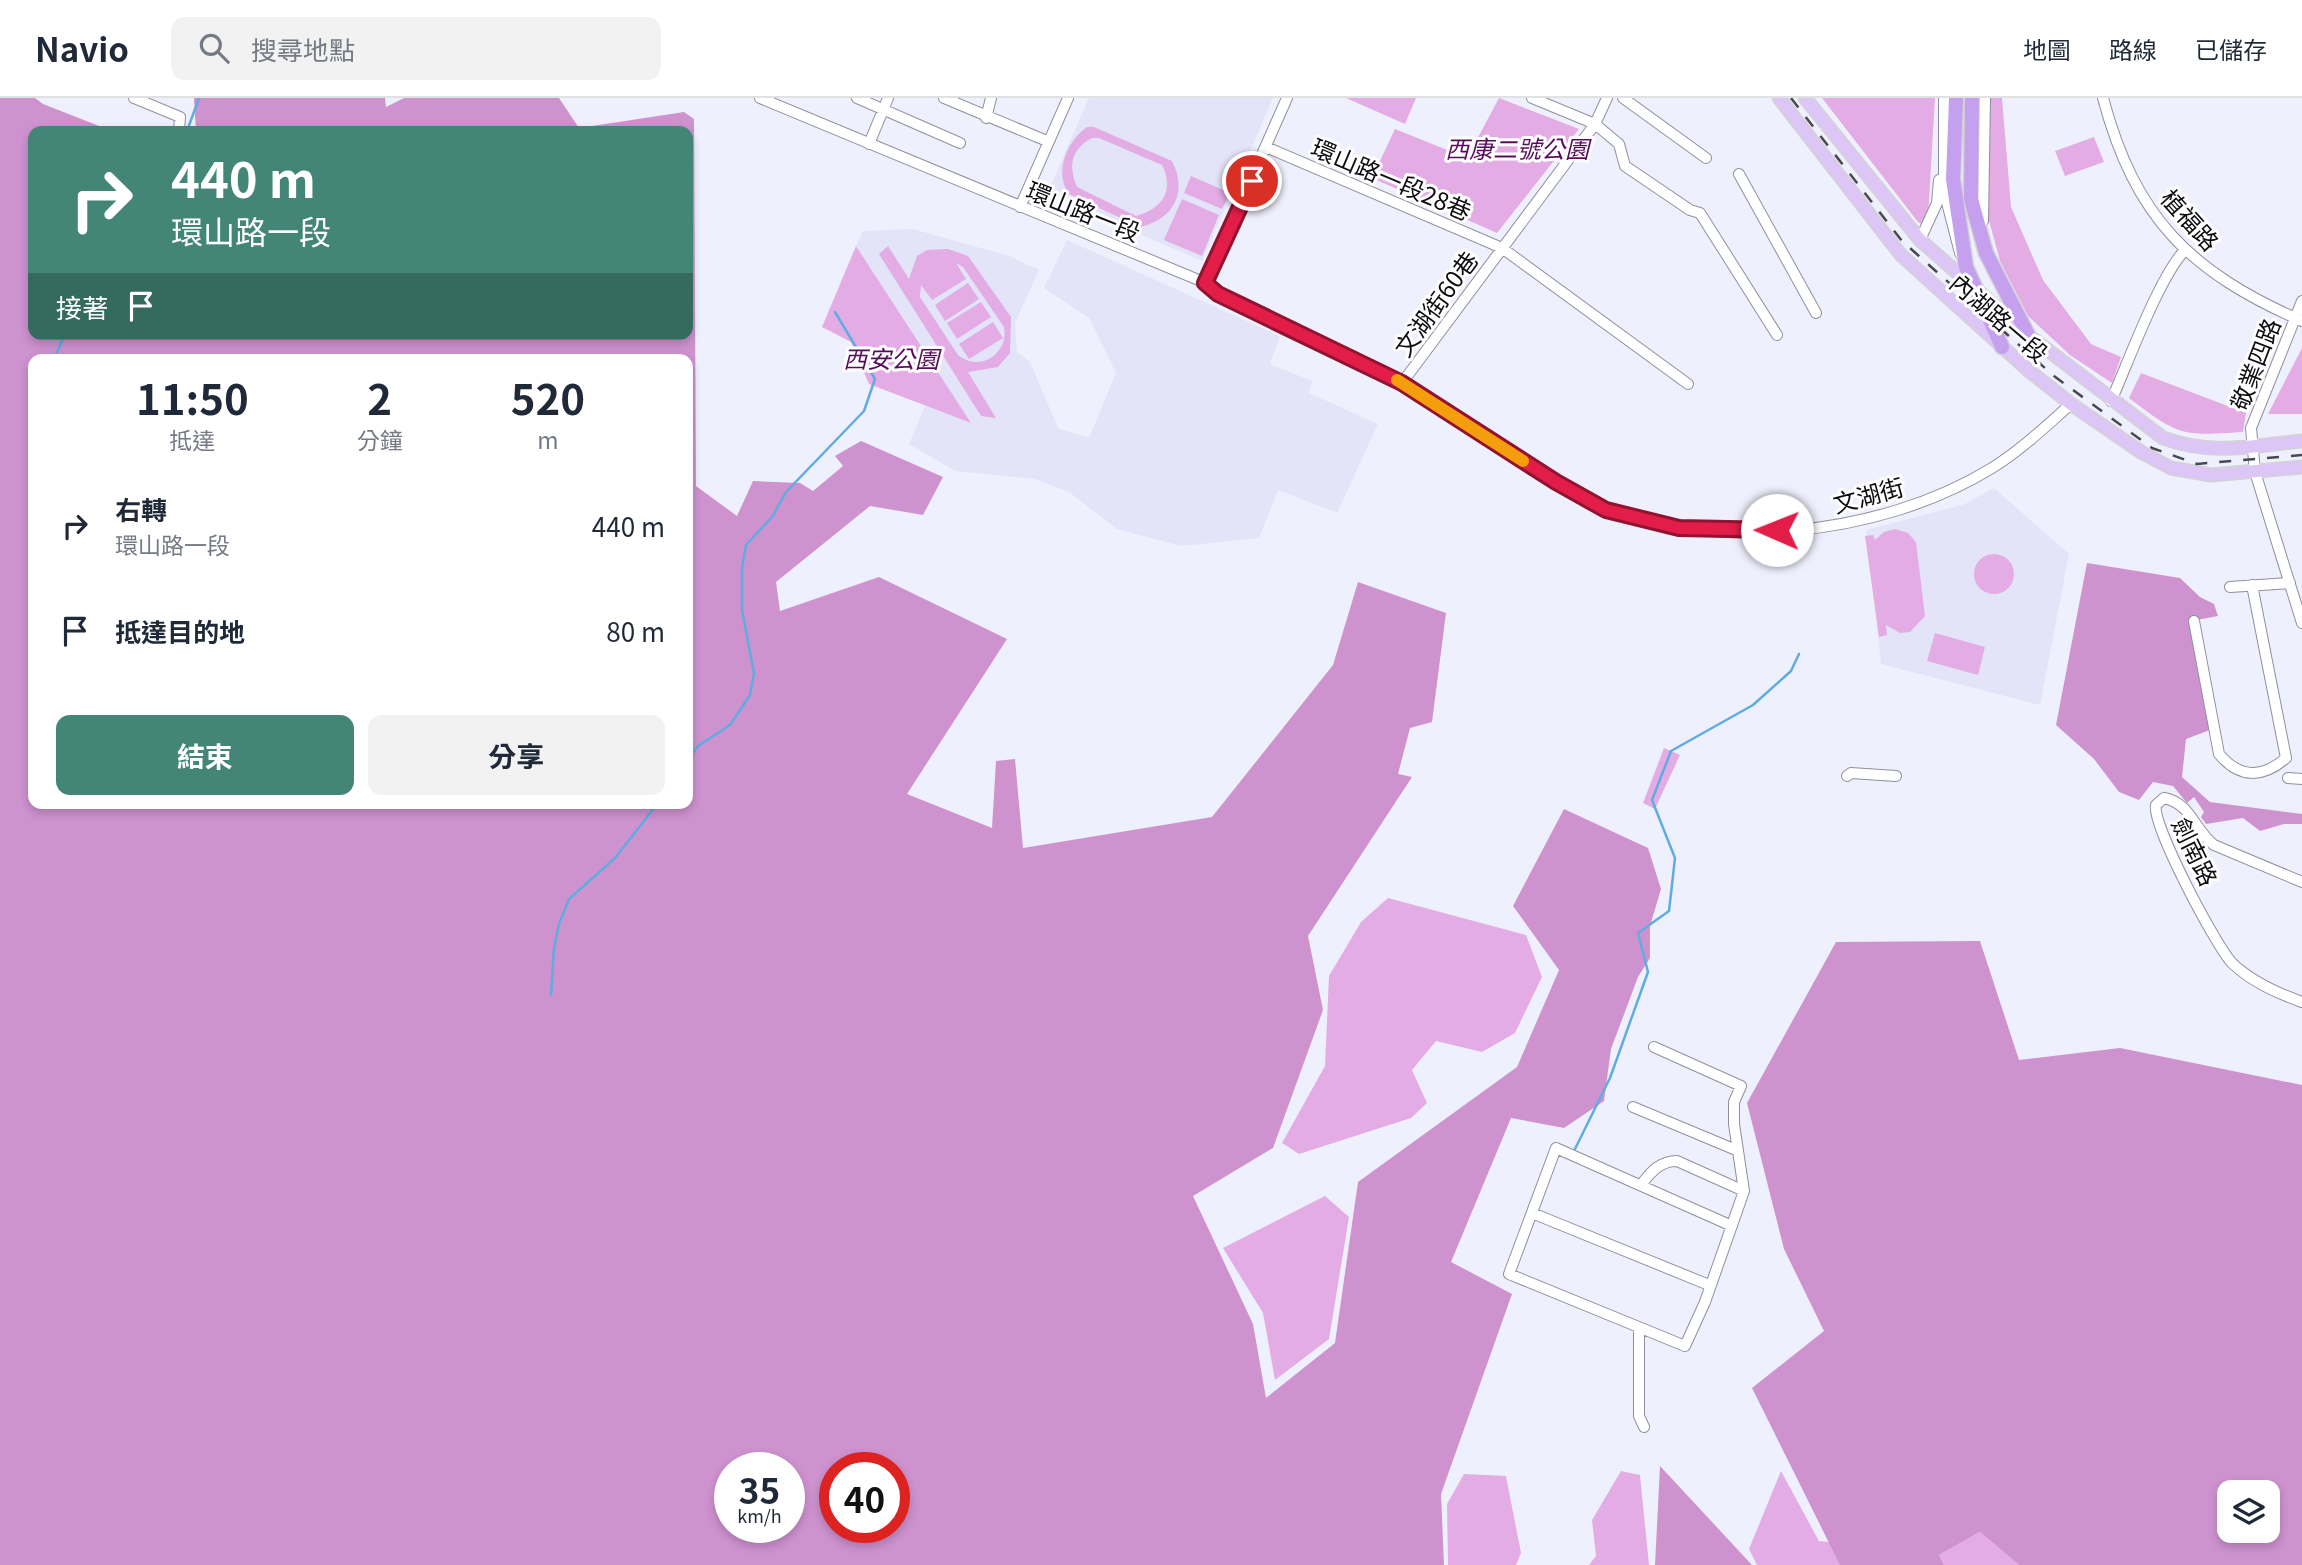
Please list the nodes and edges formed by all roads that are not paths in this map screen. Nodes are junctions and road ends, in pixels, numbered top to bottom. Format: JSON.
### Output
{"nodes":[{"id":1,"x":135,"y":98,"type":"edge"},
{"id":2,"x":760,"y":98,"type":"edge"},
{"id":3,"x":857,"y":98,"type":"edge"},
{"id":4,"x":888,"y":98,"type":"edge"},
{"id":5,"x":944,"y":98,"type":"edge"},
{"id":6,"x":991,"y":98,"type":"edge"},
{"id":7,"x":1068,"y":98,"type":"edge"},
{"id":8,"x":1287,"y":98,"type":"edge"},
{"id":9,"x":1532,"y":98,"type":"edge"},
{"id":10,"x":1607,"y":98,"type":"edge"},
{"id":11,"x":1623,"y":98,"type":"edge"},
{"id":12,"x":1779,"y":98,"type":"edge"},
{"id":13,"x":1805,"y":98,"type":"edge"},
{"id":14,"x":1944,"y":98,"type":"edge"},
{"id":15,"x":1956,"y":98,"type":"edge"},
{"id":16,"x":1972,"y":98,"type":"edge"},
{"id":17,"x":1985,"y":98,"type":"edge"},
{"id":18,"x":2103,"y":98,"type":"edge"},
{"id":19,"x":882,"y":108,"type":"junction"},
{"id":20,"x":986,"y":118,"type":"junction"},
{"id":21,"x":1943,"y":123,"type":"junction"},
{"id":22,"x":1595,"y":124,"type":"junction"},
{"id":23,"x":179,"y":126,"type":"edge"},
{"id":24,"x":1047,"y":141,"type":"junction"},
{"id":25,"x":960,"y":143,"type":"dead end"},
{"id":26,"x":869,"y":144,"type":"junction"},
{"id":27,"x":1266,"y":147,"type":"junction"},
{"id":28,"x":1706,"y":158,"type":"dead end"},
{"id":29,"x":1739,"y":174,"type":"dead end"},
{"id":30,"x":1020,"y":207,"type":"junction"},
{"id":31,"x":1920,"y":240,"type":"junction"},
{"id":32,"x":1502,"y":248,"type":"junction"},
{"id":33,"x":2185,"y":250,"type":"junction"},
{"id":34,"x":1986,"y":253,"type":"junction"},
{"id":35,"x":1966,"y":267,"type":"junction"},
{"id":36,"x":1205,"y":283,"type":"junction"},
{"id":37,"x":1972,"y":286,"type":"junction"},
{"id":38,"x":2302,"y":301,"type":"edge"},
{"id":39,"x":1816,"y":313,"type":"dead end"},
{"id":40,"x":2298,"y":319,"type":"edge"},
{"id":41,"x":1777,"y":335,"type":"dead end"},
{"id":42,"x":2028,"y":335,"type":"junction"},
{"id":43,"x":2002,"y":347,"type":"junction"},
{"id":44,"x":1402,"y":383,"type":"junction"},
{"id":45,"x":1688,"y":384,"type":"dead end"},
{"id":46,"x":2111,"y":401,"type":"junction"},
{"id":47,"x":2071,"y":404,"type":"junction"},
{"id":48,"x":2302,"y":441,"type":"edge"},
{"id":49,"x":2251,"y":445,"type":"junction"},
{"id":50,"x":2302,"y":467,"type":"edge"},
{"id":51,"x":2255,"y":472,"type":"junction"},
{"id":52,"x":2290,"y":583,"type":"junction"},
{"id":53,"x":2252,"y":585,"type":"junction"},
{"id":54,"x":2230,"y":587,"type":"dead end"},
{"id":55,"x":2194,"y":621,"type":"dead end"},
{"id":56,"x":2302,"y":623,"type":"edge"},
{"id":57,"x":1847,"y":776,"type":"dead end"},
{"id":58,"x":1895,"y":776,"type":"dead end"},
{"id":59,"x":2288,"y":778,"type":"dead end"},
{"id":60,"x":2302,"y":779,"type":"edge"},
{"id":61,"x":2302,"y":882,"type":"edge"},
{"id":62,"x":2302,"y":1002,"type":"edge"},
{"id":63,"x":1654,"y":1047,"type":"dead end"},
{"id":64,"x":1633,"y":1107,"type":"dead end"},
{"id":65,"x":1736,"y":1150,"type":"junction"},
{"id":66,"x":1642,"y":1184,"type":"junction"},
{"id":67,"x":1744,"y":1191,"type":"junction"},
{"id":68,"x":1532,"y":1213,"type":"junction"},
{"id":69,"x":1732,"y":1226,"type":"junction"},
{"id":70,"x":1709,"y":1285,"type":"junction"},
{"id":71,"x":1639,"y":1329,"type":"junction"},
{"id":72,"x":1644,"y":1427,"type":"dead end"}],
"edges":[{"from":1,"to":23,"type":"street"},
{"from":2,"to":26,"type":"street","name":"環山路一段"},
{"from":3,"to":19,"type":"street"},
{"from":4,"to":19,"type":"street"},
{"from":5,"to":20,"type":"street"},
{"from":6,"to":20,"type":"street"},
{"from":7,"to":24,"type":"street"},
{"from":8,"to":27,"type":"street"},
{"from":9,"to":22,"type":"street"},
{"from":10,"to":22,"type":"street","name":"文湖街60巷"},
{"from":11,"to":28,"type":"street"},
{"from":12,"to":43,"type":"main road","name":"內湖路一段"},
{"from":13,"to":31,"type":"main road","name":"內湖路一段"},
{"from":14,"to":21,"type":"street"},
{"from":15,"to":35,"type":"highway"},
{"from":16,"to":34,"type":"highway"},
{"from":17,"to":34,"type":"street"},
{"from":18,"to":33,"type":"street","name":"植福路"},
{"from":19,"to":25,"type":"street"},
{"from":19,"to":26,"type":"street"},
{"from":20,"to":24,"type":"street"},
{"from":21,"to":31,"type":"street"},
{"from":21,"to":35,"type":"street"},
{"from":22,"to":32,"type":"street","name":"文湖街60巷"},
{"from":22,"to":41,"type":"street"},
{"from":24,"to":30,"type":"street"},
{"from":26,"to":30,"type":"street","name":"環山路一段"},
{"from":27,"to":32,"type":"street","name":"環山路一段28巷"},
{"from":27,"to":36,"type":"street"},
{"from":29,"to":39,"type":"street"},
{"from":30,"to":36,"type":"street","name":"環山路一段"},
{"from":31,"to":37,"type":"main road","name":"內湖路一段"},
{"from":32,"to":44,"type":"street","name":"文湖街60巷"},
{"from":32,"to":45,"type":"street","name":"環山路一段28巷"},
{"from":33,"to":40,"type":"street","name":"植福路"},
{"from":33,"to":46,"type":"street"},
{"from":34,"to":42,"type":"highway"},
{"from":35,"to":37,"type":"highway"},
{"from":36,"to":44,"type":"street","name":"文湖街"},
{"from":37,"to":42,"type":"main road","name":"內湖路一段"},
{"from":37,"to":43,"type":"highway"},
{"from":38,"to":40,"type":"street","name":"敬業四路"},
{"from":40,"to":49,"type":"street","name":"敬業四路"},
{"from":42,"to":46,"type":"main road","name":"內湖路一段"},
{"from":43,"to":47,"type":"main road","name":"內湖路一段"},
{"from":44,"to":47,"type":"street","name":"文湖街"},
{"from":46,"to":49,"type":"main road","name":"內湖路一段"},
{"from":47,"to":51,"type":"main road","name":"內湖路一段"},
{"from":48,"to":49,"type":"main road","name":"內湖路一段"},
{"from":49,"to":51,"type":"street","name":"敬業四路"},
{"from":50,"to":51,"type":"main road","name":"內湖路一段"},
{"from":51,"to":52,"type":"street","name":"敬業四路"},
{"from":52,"to":53,"type":"street"},
{"from":52,"to":56,"type":"street","name":"敬業四路"},
{"from":53,"to":54,"type":"street"},
{"from":53,"to":55,"type":"street"},
{"from":57,"to":58,"type":"street"},
{"from":59,"to":60,"type":"street"},
{"from":61,"to":62,"type":"street","name":"劍南路"},
{"from":63,"to":65,"type":"street"},
{"from":64,"to":65,"type":"street"},
{"from":65,"to":67,"type":"street"},
{"from":66,"to":67,"type":"street"},
{"from":66,"to":68,"type":"street"},
{"from":66,"to":69,"type":"street"},
{"from":67,"to":69,"type":"street"},
{"from":68,"to":70,"type":"street"},
{"from":68,"to":71,"type":"street"},
{"from":69,"to":70,"type":"street"},
{"from":70,"to":71,"type":"street"},
{"from":71,"to":72,"type":"street"}]}
